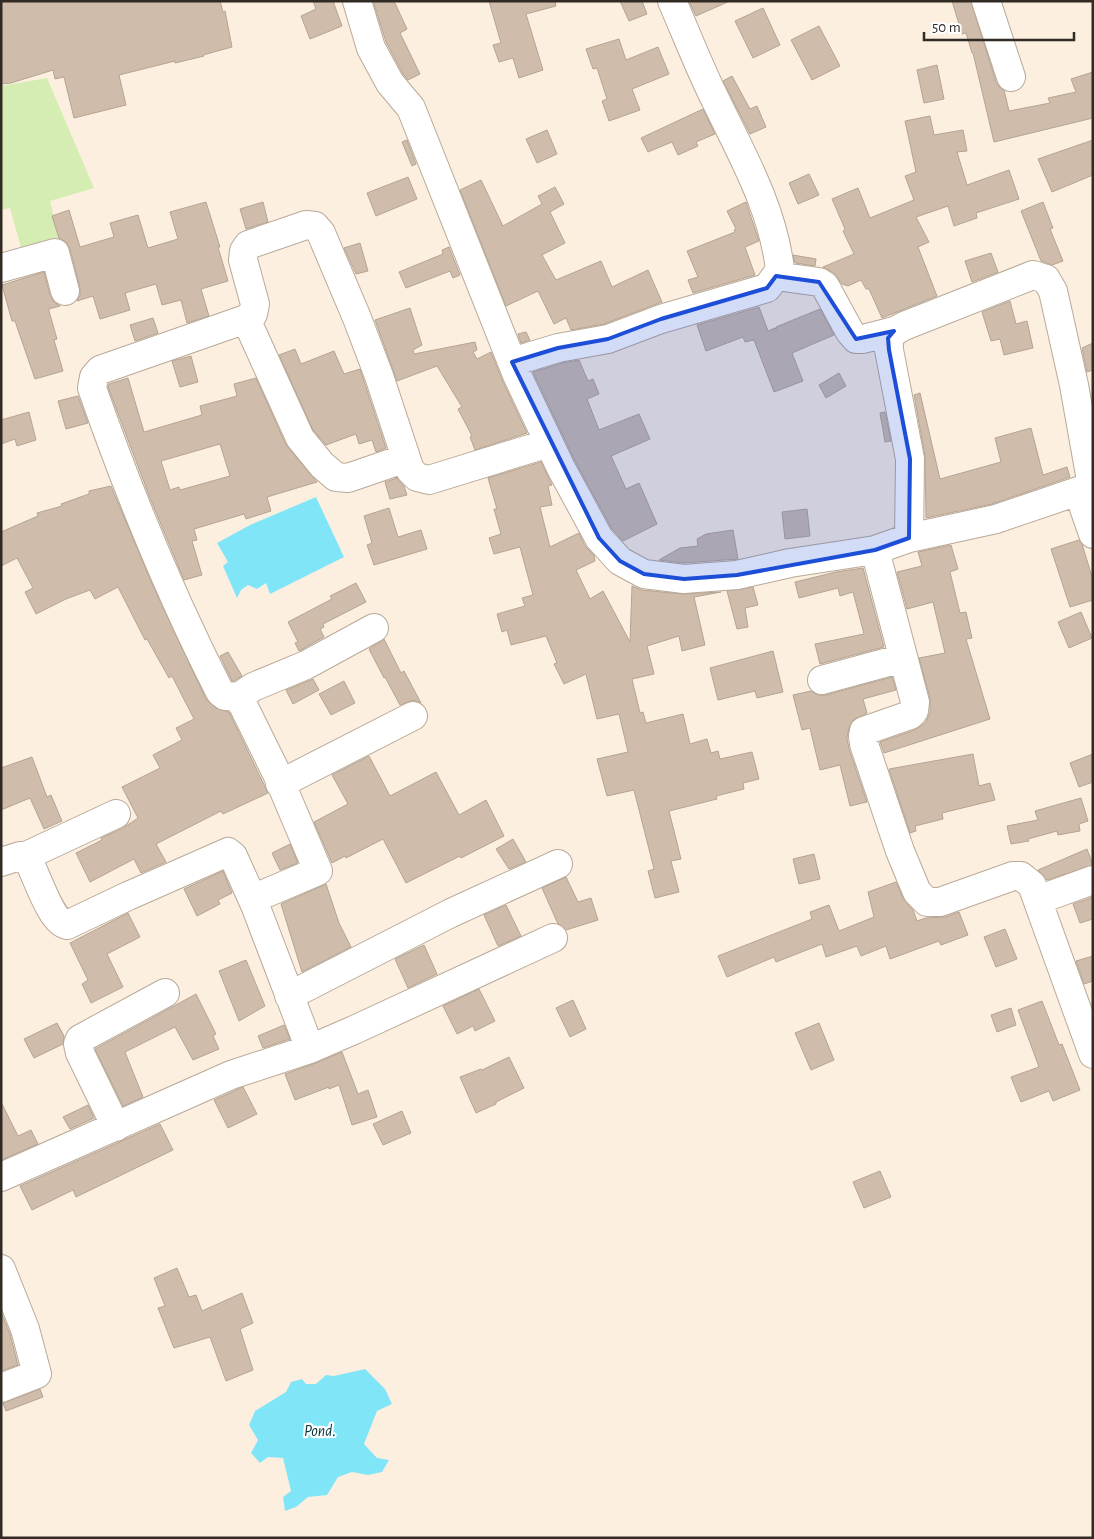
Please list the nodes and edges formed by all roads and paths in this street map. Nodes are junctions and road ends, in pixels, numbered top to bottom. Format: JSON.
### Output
{"nodes":[{"id":1,"x":357,"y":1,"type":"edge"},
{"id":2,"x":672,"y":1,"type":"edge"},
{"id":3,"x":986,"y":1,"type":"edge"},
{"id":4,"x":1011,"y":76,"type":"dead end"},
{"id":5,"x":1,"y":268,"type":"edge"},
{"id":6,"x":776,"y":276,"type":"junction"},
{"id":7,"x":66,"y":291,"type":"dead end"},
{"id":8,"x":246,"y":319,"type":"junction"},
{"id":9,"x":894,"y":331,"type":"junction"},
{"id":10,"x":512,"y":362,"type":"junction"},
{"id":11,"x":549,"y":442,"type":"junction"},
{"id":12,"x":406,"y":458,"type":"junction"},
{"id":13,"x":1088,"y":488,"type":"edge"},
{"id":14,"x":1093,"y":534,"type":"edge"},
{"id":15,"x":909,"y":538,"type":"junction"},
{"id":16,"x":875,"y":550,"type":"junction"},
{"id":17,"x":374,"y":628,"type":"dead end"},
{"id":18,"x":903,"y":658,"type":"junction"},
{"id":19,"x":822,"y":680,"type":"dead end"},
{"id":20,"x":239,"y":697,"type":"junction"},
{"id":21,"x":413,"y":716,"type":"dead end"},
{"id":22,"x":280,"y":784,"type":"junction"},
{"id":23,"x":116,"y":814,"type":"dead end"},
{"id":24,"x":14,"y":859,"type":"edge"},
{"id":25,"x":558,"y":864,"type":"dead end"},
{"id":26,"x":1093,"y":880,"type":"edge"},
{"id":27,"x":1038,"y":900,"type":"junction"},
{"id":28,"x":255,"y":905,"type":"junction"},
{"id":29,"x":553,"y":938,"type":"dead end"},
{"id":30,"x":165,"y":993,"type":"dead end"},
{"id":31,"x":289,"y":996,"type":"junction"},
{"id":32,"x":310,"y":1049,"type":"junction"},
{"id":33,"x":1093,"y":1054,"type":"edge"},
{"id":34,"x":116,"y":1127,"type":"junction"},
{"id":35,"x":1,"y":1177,"type":"edge"},
{"id":36,"x":1,"y":1269,"type":"edge"},
{"id":37,"x":1,"y":1388,"type":"edge"}],
"edges":[{"from":1,"to":10,"type":"street"},
{"from":2,"to":6,"type":"street"},
{"from":3,"to":4,"type":"street"},
{"from":5,"to":7,"type":"street"},
{"from":6,"to":9,"type":"street"},
{"from":6,"to":10,"type":"street"},
{"from":8,"to":12,"type":"street"},
{"from":8,"to":12,"type":"street"},
{"from":8,"to":20,"type":"street"},
{"from":9,"to":13,"type":"street"},
{"from":9,"to":15,"type":"street"},
{"from":10,"to":11,"type":"street"},
{"from":11,"to":12,"type":"street"},
{"from":11,"to":16,"type":"street"},
{"from":13,"to":14,"type":"street"},
{"from":13,"to":15,"type":"street"},
{"from":15,"to":16,"type":"street"},
{"from":16,"to":18,"type":"street"},
{"from":17,"to":20,"type":"street"},
{"from":18,"to":19,"type":"street"},
{"from":18,"to":27,"type":"street"},
{"from":20,"to":22,"type":"street"},
{"from":21,"to":22,"type":"street"},
{"from":22,"to":28,"type":"street"},
{"from":23,"to":24,"type":"street"},
{"from":24,"to":28,"type":"street"},
{"from":25,"to":31,"type":"street"},
{"from":26,"to":27,"type":"street"},
{"from":27,"to":33,"type":"street"},
{"from":28,"to":31,"type":"street"},
{"from":29,"to":32,"type":"street"},
{"from":30,"to":34,"type":"street"},
{"from":31,"to":32,"type":"street"},
{"from":32,"to":34,"type":"street"},
{"from":34,"to":35,"type":"street"},
{"from":36,"to":37,"type":"street"}]}
